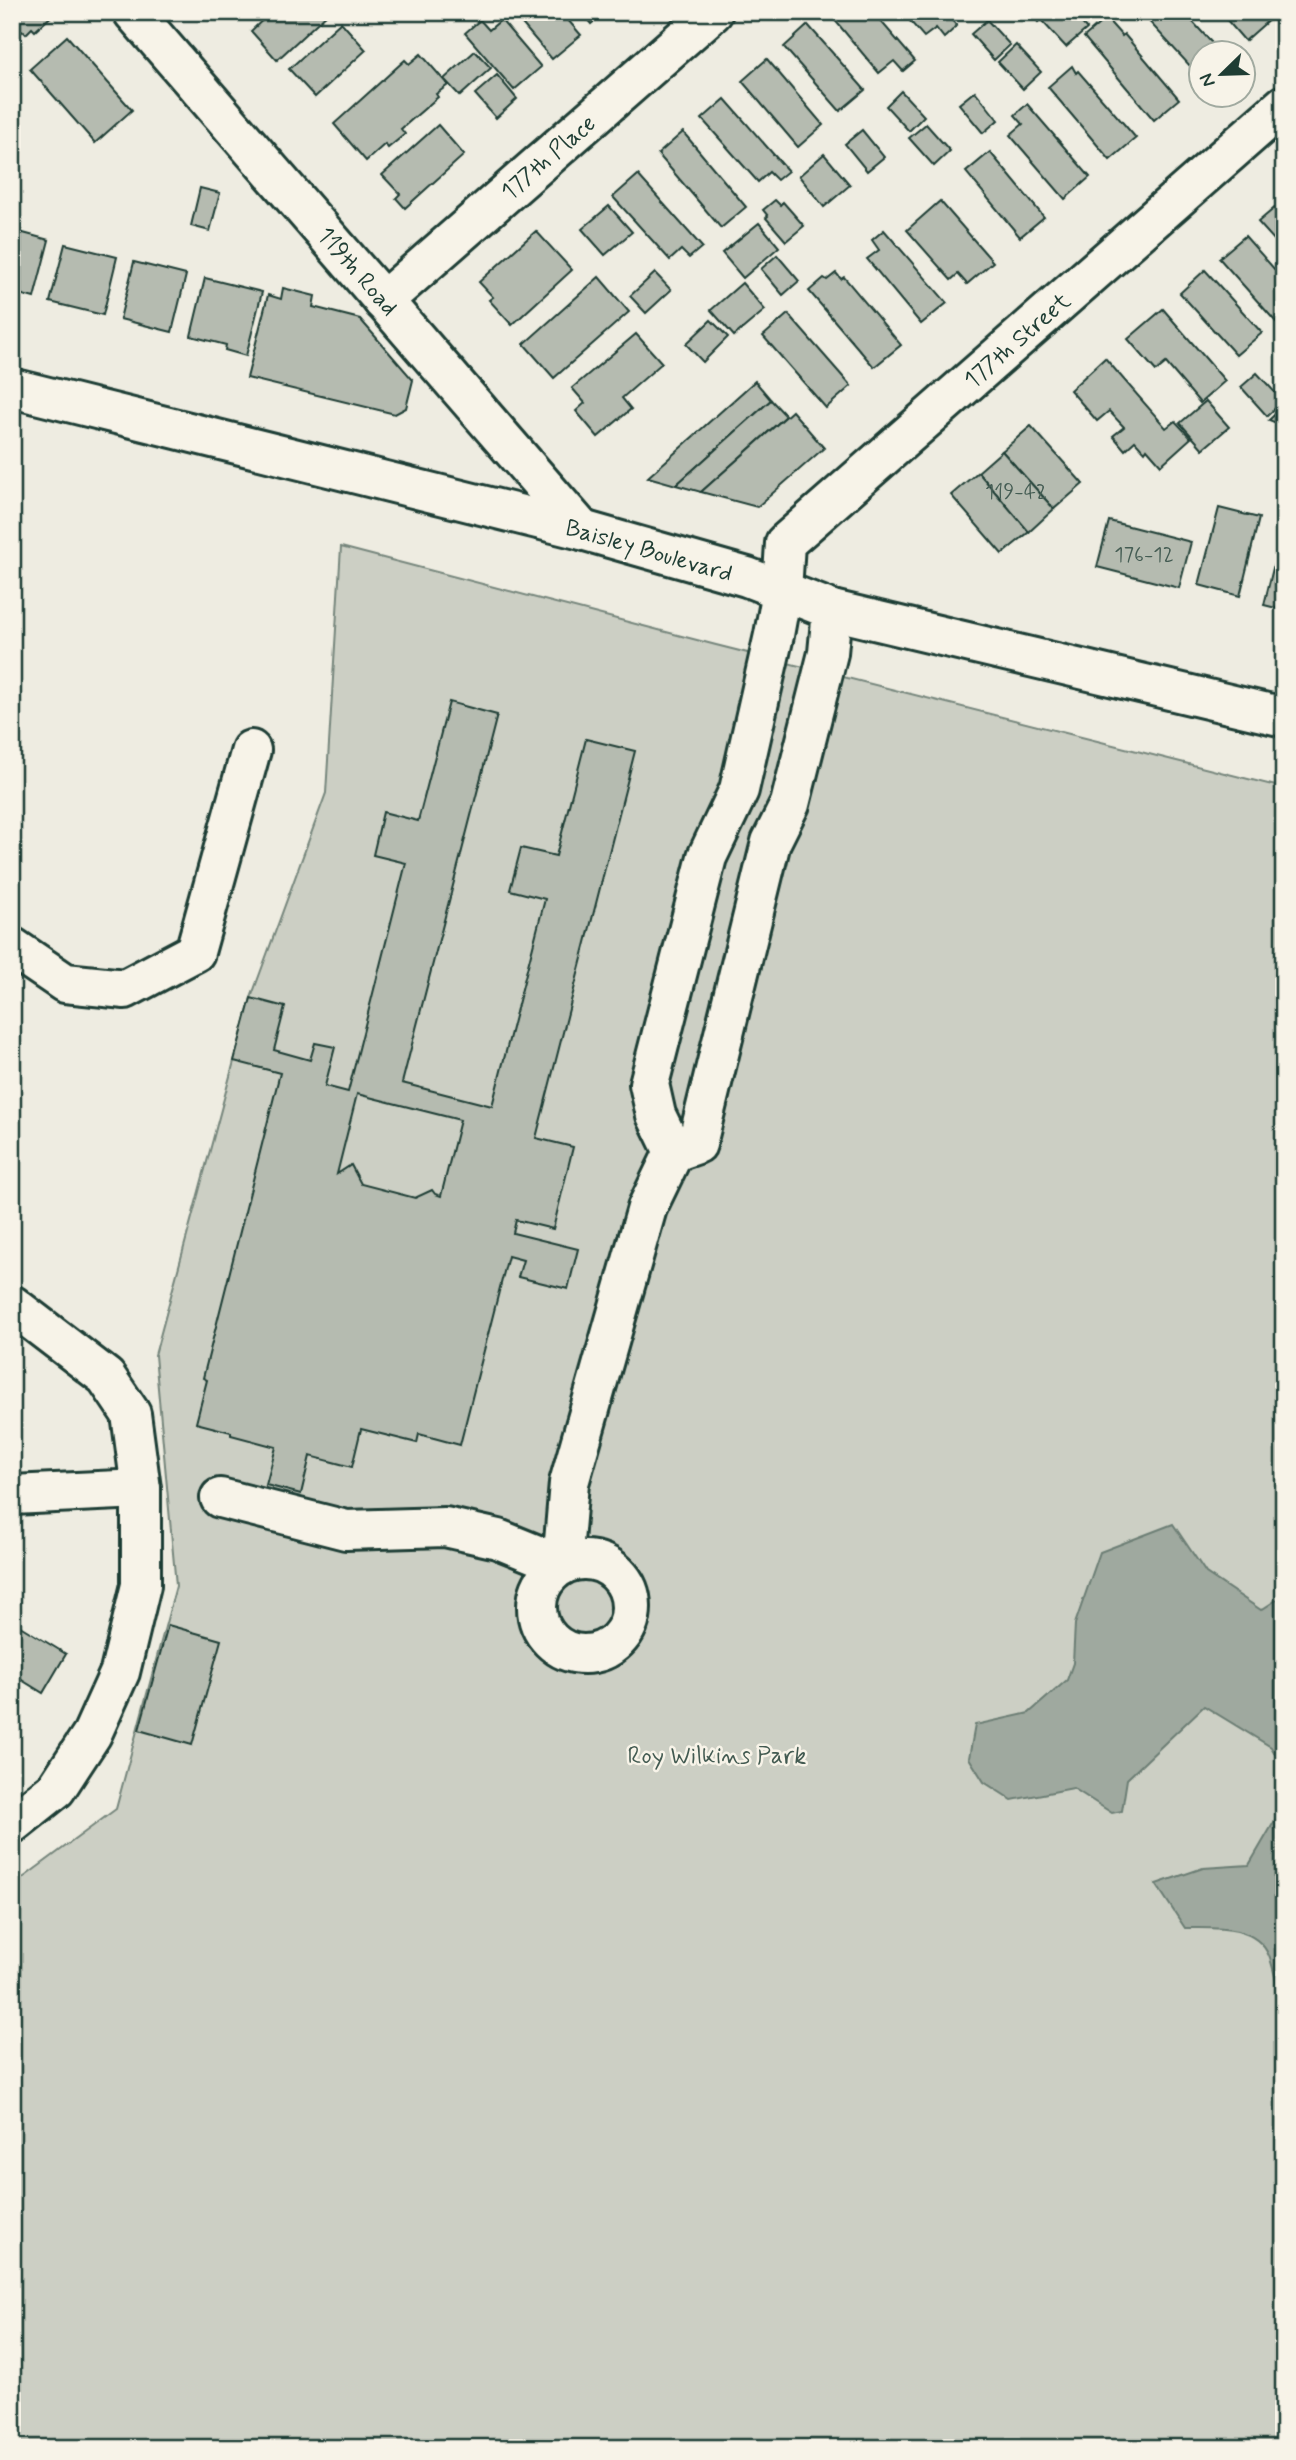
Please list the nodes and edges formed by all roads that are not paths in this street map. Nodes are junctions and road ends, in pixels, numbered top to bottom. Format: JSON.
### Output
{"nodes":[{"id":1,"x":133,"y":12,"type":"edge"},
{"id":2,"x":713,"y":12,"type":"edge"},
{"id":3,"x":1284,"y":105,"type":"edge"},
{"id":4,"x":383,"y":301,"type":"junction"},
{"id":5,"x":12,"y":388,"type":"edge"},
{"id":6,"x":582,"y":530,"type":"junction"},
{"id":7,"x":782,"y":591,"type":"junction"},
{"id":8,"x":832,"y":610,"type":"junction"},
{"id":9,"x":1284,"y":717,"type":"edge"},
{"id":10,"x":251,"y":750,"type":"dead end"},
{"id":11,"x":739,"y":790,"type":"junction"},
{"id":12,"x":790,"y":804,"type":"junction"},
{"id":13,"x":12,"y":947,"type":"edge"},
{"id":14,"x":674,"y":1153,"type":"junction"},
{"id":15,"x":12,"y":1305,"type":"edge"},
{"id":16,"x":141,"y":1489,"type":"junction"},
{"id":17,"x":12,"y":1495,"type":"edge"},
{"id":18,"x":220,"y":1498,"type":"dead end"},
{"id":19,"x":12,"y":1824,"type":"edge"}],
"edges":[{"from":1,"to":4,"type":"street","name":"119th Road"},
{"from":2,"to":4,"type":"street","name":"177th Place"},
{"from":3,"to":7,"type":"street","name":"177th Street"},
{"from":4,"to":6,"type":"street","name":"119th Road"},
{"from":5,"to":6,"type":"street","name":"Baisley Boulevard"},
{"from":6,"to":7,"type":"street","name":"Baisley Boulevard"},
{"from":7,"to":8,"type":"street","name":"Baisley Boulevard"},
{"from":7,"to":11,"type":"street","name":"177th Street"},
{"from":8,"to":9,"type":"street","name":"Baisley Boulevard"},
{"from":8,"to":12,"type":"street"},
{"from":10,"to":13,"type":"street"},
{"from":11,"to":12,"type":"street"},
{"from":11,"to":14,"type":"street","name":"177th Street"},
{"from":12,"to":14,"type":"street"},
{"from":14,"to":18,"type":"street"},
{"from":15,"to":16,"type":"street"},
{"from":16,"to":17,"type":"street"},
{"from":16,"to":19,"type":"street"}]}
